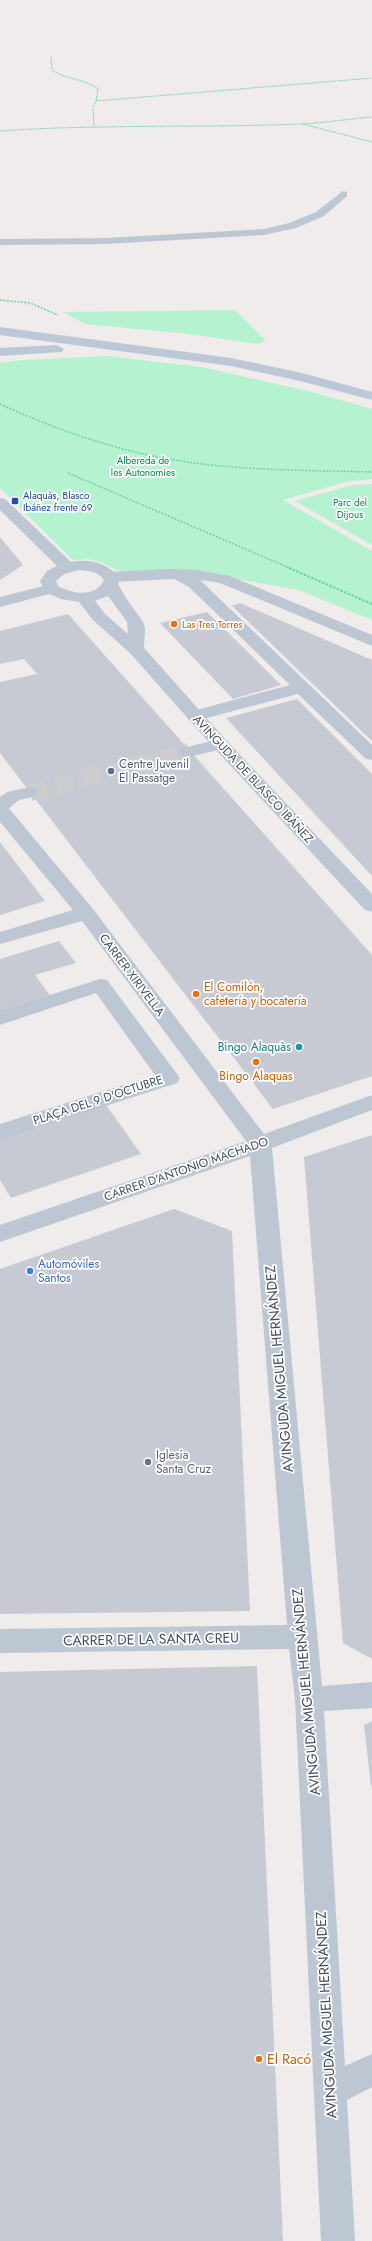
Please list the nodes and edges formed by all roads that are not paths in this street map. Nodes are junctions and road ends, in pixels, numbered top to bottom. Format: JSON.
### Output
{"nodes":[{"id":1,"x":343,"y":194,"type":"dead end"},
{"id":2,"x":0,"y":242,"type":"edge"},
{"id":3,"x":0,"y":331,"type":"edge"},
{"id":4,"x":0,"y":352,"type":"edge"},
{"id":5,"x":154,"y":352,"type":"junction"},
{"id":6,"x":372,"y":396,"type":"edge"},
{"id":7,"x":0,"y":502,"type":"edge"},
{"id":8,"x":67,"y":567,"type":"junction"},
{"id":9,"x":179,"y":575,"type":"junction"},
{"id":10,"x":111,"y":581,"type":"junction"},
{"id":11,"x":51,"y":589,"type":"junction"},
{"id":12,"x":249,"y":589,"type":"junction"},
{"id":13,"x":83,"y":597,"type":"junction"},
{"id":14,"x":213,"y":601,"type":"junction"},
{"id":15,"x":0,"y":602,"type":"edge"},
{"id":16,"x":372,"y":641,"type":"edge"},
{"id":17,"x":136,"y":649,"type":"junction"},
{"id":18,"x":303,"y":688,"type":"junction"},
{"id":19,"x":195,"y":716,"type":"junction"},
{"id":20,"x":220,"y":744,"type":"junction"},
{"id":21,"x":189,"y":752,"type":"tunnel mouth"},
{"id":22,"x":372,"y":755,"type":"edge"},
{"id":23,"x":30,"y":792,"type":"tunnel mouth"},
{"id":24,"x":0,"y":806,"type":"edge"},
{"id":25,"x":0,"y":810,"type":"edge"},
{"id":26,"x":372,"y":906,"type":"edge"},
{"id":27,"x":86,"y":913,"type":"junction"},
{"id":28,"x":0,"y":938,"type":"edge"},
{"id":29,"x":0,"y":1018,"type":"edge"},
{"id":30,"x":372,"y":1102,"type":"edge"},
{"id":31,"x":0,"y":1132,"type":"edge"},
{"id":32,"x":260,"y":1144,"type":"junction"},
{"id":33,"x":0,"y":1233,"type":"edge"},
{"id":34,"x":302,"y":1637,"type":"junction"},
{"id":35,"x":0,"y":1641,"type":"edge"},
{"id":36,"x":372,"y":1695,"type":"edge"},
{"id":37,"x":309,"y":1699,"type":"junction"},
{"id":38,"x":372,"y":2070,"type":"edge"},
{"id":39,"x":331,"y":2090,"type":"junction"},
{"id":40,"x":338,"y":2241,"type":"edge"}],
"edges":[{"from":1,"to":2,"type":"lane"},
{"from":3,"to":5,"type":"main road"},
{"from":4,"to":5,"type":"main road"},
{"from":5,"to":6,"type":"main road"},
{"from":7,"to":8,"type":"street"},
{"from":8,"to":10,"type":"street"},
{"from":8,"to":11,"type":"street"},
{"from":9,"to":10,"type":"street"},
{"from":9,"to":12,"type":"street"},
{"from":9,"to":14,"type":"street"},
{"from":10,"to":13,"type":"street"},
{"from":10,"to":17,"type":"street"},
{"from":11,"to":13,"type":"street"},
{"from":11,"to":15,"type":"street"},
{"from":12,"to":14,"type":"street"},
{"from":12,"to":16,"type":"street"},
{"from":13,"to":17,"type":"street","name":"AVINGUDA DE BLASCO IBÁÑEZ"},
{"from":14,"to":18,"type":"street"},
{"from":17,"to":19,"type":"street","name":"AVINGUDA DE BLASCO IBÁÑEZ"},
{"from":18,"to":19,"type":"street"},
{"from":18,"to":22,"type":"street"},
{"from":19,"to":20,"type":"street","name":"AVINGUDA DE BLASCO IBÁÑEZ"},
{"from":20,"to":21,"type":"street"},
{"from":20,"to":26,"type":"street","name":"AVINGUDA DE BLASCO IBÁÑEZ"},
{"from":23,"to":24,"type":"street"},
{"from":25,"to":27,"type":"street","name":"CARRER XIRIVELLA"},
{"from":27,"to":28,"type":"street"},
{"from":27,"to":32,"type":"street","name":"CARRER XIRIVELLA"},
{"from":29,"to":31,"type":"street","name":"PLAÇA DEL 9 D'OCTUBRE"},
{"from":30,"to":32,"type":"street","name":"CARRER D'ANTONIO MACHADO"},
{"from":32,"to":33,"type":"street","name":"CARRER D'ANTONIO MACHADO"},
{"from":32,"to":34,"type":"street","name":"AVINGUDA MIGUEL HERNÁNDEZ"},
{"from":34,"to":35,"type":"street","name":"CARRER DE LA SANTA CREU"},
{"from":34,"to":37,"type":"street","name":"AVINGUDA MIGUEL HERNÁNDEZ"},
{"from":36,"to":37,"type":"street"},
{"from":37,"to":39,"type":"street","name":"AVINGUDA MIGUEL HERNÁNDEZ"},
{"from":38,"to":39,"type":"street"},
{"from":39,"to":40,"type":"street","name":"AVINGUDA MIGUEL HERNÁNDEZ"}]}
